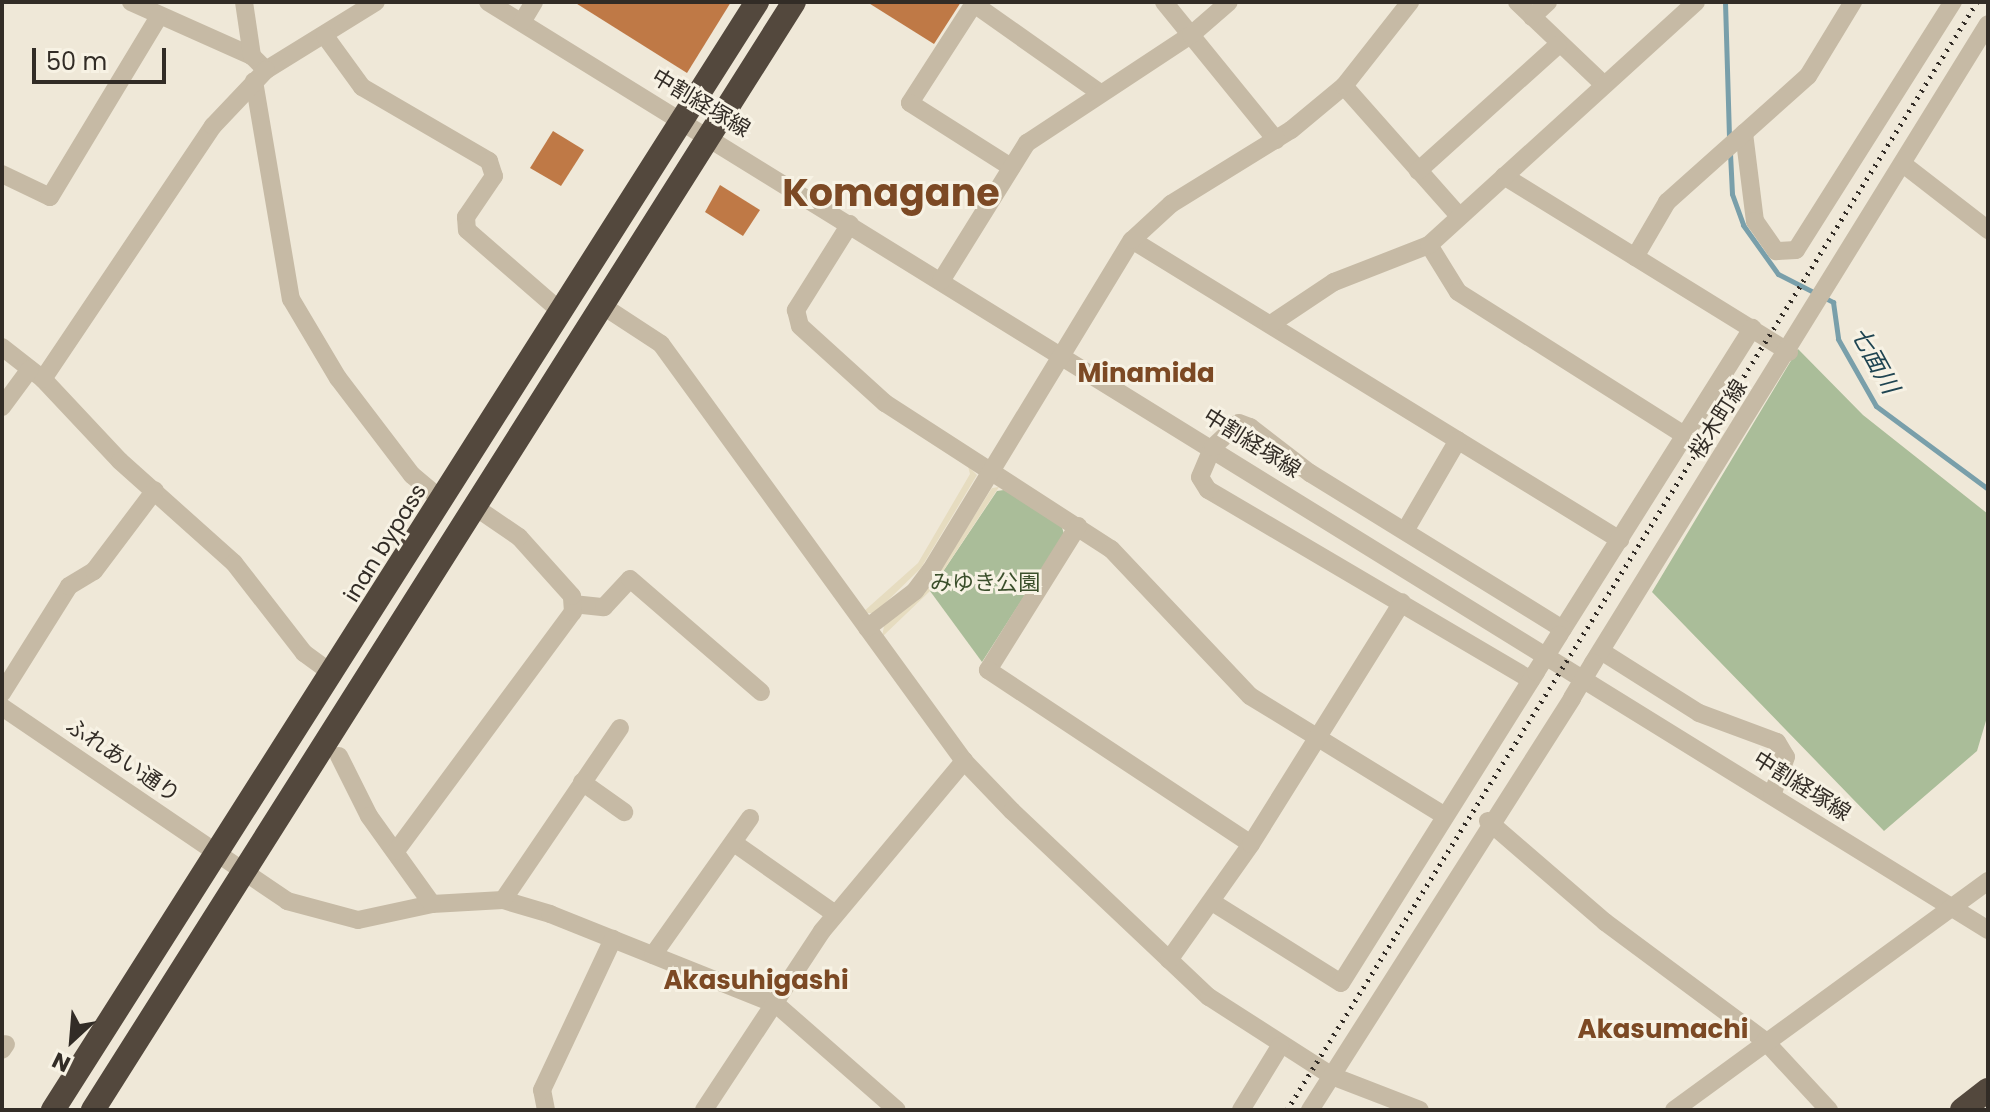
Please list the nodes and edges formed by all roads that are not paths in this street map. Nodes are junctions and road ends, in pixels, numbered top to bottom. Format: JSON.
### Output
{"nodes":[{"id":1,"x":131,"y":2,"type":"edge"},
{"id":2,"x":244,"y":2,"type":"edge"},
{"id":3,"x":376,"y":2,"type":"edge"},
{"id":4,"x":488,"y":2,"type":"edge"},
{"id":5,"x":534,"y":2,"type":"edge"},
{"id":6,"x":757,"y":2,"type":"edge"},
{"id":7,"x":794,"y":2,"type":"edge"},
{"id":8,"x":1164,"y":2,"type":"edge"},
{"id":9,"x":1229,"y":2,"type":"edge"},
{"id":10,"x":1410,"y":2,"type":"edge"},
{"id":11,"x":1517,"y":2,"type":"edge"},
{"id":12,"x":1548,"y":2,"type":"edge"},
{"id":13,"x":1696,"y":2,"type":"edge"},
{"id":14,"x":1853,"y":2,"type":"edge"},
{"id":15,"x":1953,"y":2,"type":"edge"},
{"id":16,"x":975,"y":3,"type":"edge"},
{"id":17,"x":1532,"y":17,"type":"junction"},
{"id":18,"x":158,"y":18,"type":"junction"},
{"id":19,"x":522,"y":22,"type":"junction"},
{"id":20,"x":1988,"y":24,"type":"edge"},
{"id":21,"x":1191,"y":35,"type":"junction"},
{"id":22,"x":325,"y":36,"type":"junction"},
{"id":23,"x":1558,"y":45,"type":"junction"},
{"id":24,"x":257,"y":69,"type":"junction"},
{"id":25,"x":1603,"y":84,"type":"junction"},
{"id":26,"x":1344,"y":86,"type":"junction"},
{"id":27,"x":1100,"y":93,"type":"junction"},
{"id":28,"x":682,"y":118,"type":"junction"},
{"id":29,"x":710,"y":135,"type":"junction"},
{"id":30,"x":1742,"y":135,"type":"junction"},
{"id":31,"x":1276,"y":140,"type":"junction"},
{"id":32,"x":1903,"y":164,"type":"junction"},
{"id":33,"x":1011,"y":167,"type":"junction"},
{"id":34,"x":1418,"y":171,"type":"junction"},
{"id":35,"x":2,"y":174,"type":"edge"},
{"id":36,"x":1504,"y":176,"type":"junction"},
{"id":37,"x":1459,"y":216,"type":"junction"},
{"id":38,"x":850,"y":224,"type":"junction"},
{"id":39,"x":1988,"y":230,"type":"edge"},
{"id":40,"x":1132,"y":240,"type":"junction"},
{"id":41,"x":1429,"y":245,"type":"junction"},
{"id":42,"x":1635,"y":257,"type":"junction"},
{"id":43,"x":941,"y":281,"type":"junction"},
{"id":44,"x":603,"y":306,"type":"junction"},
{"id":45,"x":559,"y":310,"type":"junction"},
{"id":46,"x":1271,"y":324,"type":"junction"},
{"id":47,"x":1752,"y":328,"type":"junction"},
{"id":48,"x":2,"y":347,"type":"edge"},
{"id":49,"x":1789,"y":352,"type":"junction"},
{"id":50,"x":1061,"y":354,"type":"junction"},
{"id":51,"x":36,"y":374,"type":"junction"},
{"id":52,"x":2,"y":407,"type":"edge"},
{"id":53,"x":1683,"y":434,"type":"junction"},
{"id":54,"x":1458,"y":440,"type":"junction"},
{"id":55,"x":1213,"y":447,"type":"junction"},
{"id":56,"x":989,"y":472,"type":"junction"},
{"id":57,"x":155,"y":490,"type":"junction"},
{"id":58,"x":443,"y":501,"type":"junction"},
{"id":59,"x":475,"y":507,"type":"junction"},
{"id":60,"x":1078,"y":526,"type":"junction"},
{"id":61,"x":1405,"y":531,"type":"junction"},
{"id":62,"x":1620,"y":540,"type":"junction"},
{"id":63,"x":1402,"y":602,"type":"junction"},
{"id":64,"x":573,"y":604,"type":"junction"},
{"id":65,"x":867,"y":628,"type":"junction"},
{"id":66,"x":1561,"y":632,"type":"junction"},
{"id":67,"x":1597,"y":657,"type":"junction"},
{"id":68,"x":333,"y":674,"type":"junction"},
{"id":69,"x":1533,"y":676,"type":"junction"},
{"id":70,"x":761,"y":692,"type":"dead end"},
{"id":71,"x":2,"y":693,"type":"edge"},
{"id":72,"x":2,"y":707,"type":"edge"},
{"id":73,"x":620,"y":728,"type":"dead end"},
{"id":74,"x":1318,"y":738,"type":"junction"},
{"id":75,"x":339,"y":756,"type":"dead end"},
{"id":76,"x":964,"y":761,"type":"junction"},
{"id":77,"x":582,"y":782,"type":"junction"},
{"id":78,"x":1772,"y":795,"type":"junction"},
{"id":79,"x":624,"y":812,"type":"dead end"},
{"id":80,"x":1445,"y":816,"type":"junction"},
{"id":81,"x":750,"y":818,"type":"dead end"},
{"id":82,"x":1488,"y":821,"type":"junction"},
{"id":83,"x":734,"y":843,"type":"junction"},
{"id":84,"x":1251,"y":844,"type":"junction"},
{"id":85,"x":396,"y":851,"type":"junction"},
{"id":86,"x":217,"y":852,"type":"junction"},
{"id":87,"x":246,"y":870,"type":"junction"},
{"id":88,"x":1988,"y":881,"type":"edge"},
{"id":89,"x":503,"y":900,"type":"junction"},
{"id":90,"x":1212,"y":902,"type":"junction"},
{"id":91,"x":432,"y":904,"type":"junction"},
{"id":92,"x":1952,"y":908,"type":"junction"},
{"id":93,"x":835,"y":914,"type":"junction"},
{"id":94,"x":1988,"y":930,"type":"edge"},
{"id":95,"x":613,"y":939,"type":"junction"},
{"id":96,"x":653,"y":955,"type":"junction"},
{"id":97,"x":1169,"y":960,"type":"junction"},
{"id":98,"x":777,"y":1005,"type":"junction"},
{"id":99,"x":1765,"y":1041,"type":"junction"},
{"id":100,"x":1280,"y":1046,"type":"junction"},
{"id":101,"x":1332,"y":1076,"type":"junction"},
{"id":102,"x":1988,"y":1090,"type":"edge"},
{"id":103,"x":53,"y":1110,"type":"edge"},
{"id":104,"x":93,"y":1110,"type":"edge"},
{"id":105,"x":546,"y":1110,"type":"edge"},
{"id":106,"x":704,"y":1110,"type":"edge"},
{"id":107,"x":897,"y":1110,"type":"edge"},
{"id":108,"x":1241,"y":1110,"type":"edge"},
{"id":109,"x":1310,"y":1110,"type":"edge"},
{"id":110,"x":1420,"y":1110,"type":"edge"},
{"id":111,"x":1674,"y":1110,"type":"edge"},
{"id":112,"x":1829,"y":1110,"type":"edge"},
{"id":113,"x":1962,"y":1110,"type":"edge"}],
"edges":[{"from":1,"to":18,"type":"street"},
{"from":2,"to":24,"type":"street"},
{"from":3,"to":22,"type":"street"},
{"from":4,"to":19,"type":"street","name":"中割経塚線"},
{"from":5,"to":19,"type":"street"},
{"from":6,"to":28,"type":"highway","name":"inan bypass"},
{"from":7,"to":29,"type":"highway"},
{"from":8,"to":21,"type":"street"},
{"from":9,"to":21,"type":"street"},
{"from":10,"to":26,"type":"street"},
{"from":11,"to":17,"type":"street"},
{"from":12,"to":17,"type":"street"},
{"from":13,"to":25,"type":"street"},
{"from":14,"to":30,"type":"street"},
{"from":15,"to":30,"type":"street"},
{"from":16,"to":27,"type":"street"},
{"from":16,"to":33,"type":"street"},
{"from":17,"to":23,"type":"street"},
{"from":18,"to":24,"type":"street"},
{"from":18,"to":35,"type":"street"},
{"from":19,"to":28,"type":"street","name":"中割経塚線"},
{"from":20,"to":32,"type":"street","name":"桜木町線"},
{"from":21,"to":27,"type":"street"},
{"from":21,"to":31,"type":"street"},
{"from":22,"to":24,"type":"street"},
{"from":22,"to":45,"type":"street"},
{"from":23,"to":25,"type":"street"},
{"from":23,"to":34,"type":"street"},
{"from":24,"to":51,"type":"street"},
{"from":24,"to":58,"type":"street"},
{"from":25,"to":36,"type":"street"},
{"from":26,"to":31,"type":"street"},
{"from":26,"to":34,"type":"street"},
{"from":27,"to":33,"type":"street"},
{"from":28,"to":29,"type":"street","name":"中割経塚線"},
{"from":28,"to":45,"type":"highway","name":"inan bypass"},
{"from":29,"to":38,"type":"street","name":"中割経塚線"},
{"from":29,"to":44,"type":"highway"},
{"from":30,"to":42,"type":"street"},
{"from":31,"to":40,"type":"street"},
{"from":32,"to":39,"type":"street"},
{"from":32,"to":49,"type":"street","name":"桜木町線"},
{"from":33,"to":43,"type":"street"},
{"from":34,"to":37,"type":"street"},
{"from":36,"to":37,"type":"street"},
{"from":36,"to":42,"type":"street"},
{"from":37,"to":41,"type":"street"},
{"from":38,"to":43,"type":"street","name":"中割経塚線"},
{"from":38,"to":56,"type":"street"},
{"from":40,"to":46,"type":"street"},
{"from":40,"to":50,"type":"street"},
{"from":41,"to":46,"type":"street"},
{"from":41,"to":53,"type":"street"},
{"from":42,"to":47,"type":"street"},
{"from":43,"to":50,"type":"street","name":"中割経塚線"},
{"from":44,"to":59,"type":"highway"},
{"from":44,"to":65,"type":"street"},
{"from":45,"to":58,"type":"highway","name":"inan bypass"},
{"from":46,"to":54,"type":"street"},
{"from":47,"to":49,"type":"street"},
{"from":47,"to":53,"type":"street"},
{"from":48,"to":51,"type":"street"},
{"from":49,"to":67,"type":"street","name":"桜木町線"},
{"from":50,"to":55,"type":"street","name":"中割経塚線"},
{"from":50,"to":56,"type":"street"},
{"from":51,"to":52,"type":"street"},
{"from":51,"to":57,"type":"street"},
{"from":53,"to":62,"type":"street"},
{"from":54,"to":61,"type":"street"},
{"from":54,"to":62,"type":"street"},
{"from":55,"to":61,"type":"street"},
{"from":55,"to":63,"type":"street"},
{"from":55,"to":78,"type":"street","name":"中割経塚線"},
{"from":56,"to":60,"type":"street"},
{"from":56,"to":65,"type":"street"},
{"from":57,"to":68,"type":"street"},
{"from":57,"to":71,"type":"street"},
{"from":58,"to":68,"type":"highway","name":"inan bypass"},
{"from":59,"to":64,"type":"street"},
{"from":59,"to":87,"type":"highway"},
{"from":60,"to":74,"type":"street"},
{"from":60,"to":84,"type":"street"},
{"from":61,"to":66,"type":"street"},
{"from":62,"to":66,"type":"street"},
{"from":63,"to":69,"type":"street"},
{"from":63,"to":74,"type":"street"},
{"from":64,"to":70,"type":"street"},
{"from":64,"to":85,"type":"street"},
{"from":65,"to":76,"type":"street"},
{"from":66,"to":69,"type":"street","bridge":true},
{"from":67,"to":78,"type":"street"},
{"from":67,"to":82,"type":"street","name":"桜木町線","bridge":true},
{"from":68,"to":86,"type":"highway","name":"inan bypass"},
{"from":69,"to":80,"type":"street"},
{"from":72,"to":86,"type":"street","name":"ふれあい通り"},
{"from":73,"to":77,"type":"street"},
{"from":74,"to":80,"type":"street"},
{"from":74,"to":84,"type":"street"},
{"from":75,"to":85,"type":"street"},
{"from":76,"to":93,"type":"street"},
{"from":76,"to":97,"type":"street"},
{"from":77,"to":79,"type":"street"},
{"from":77,"to":89,"type":"street"},
{"from":78,"to":92,"type":"street","name":"中割経塚線"},
{"from":80,"to":90,"type":"street"},
{"from":81,"to":83,"type":"street"},
{"from":82,"to":99,"type":"street"},
{"from":82,"to":101,"type":"street","name":"桜木町線"},
{"from":83,"to":93,"type":"street"},
{"from":83,"to":96,"type":"street"},
{"from":84,"to":90,"type":"street"},
{"from":85,"to":91,"type":"street"},
{"from":86,"to":87,"type":"street","name":"ふれあい通り"},
{"from":86,"to":103,"type":"highway","name":"inan bypass"},
{"from":87,"to":91,"type":"street","name":"ふれあい通り"},
{"from":87,"to":104,"type":"highway"},
{"from":88,"to":92,"type":"street"},
{"from":89,"to":91,"type":"street","name":"ふれあい通り"},
{"from":89,"to":95,"type":"street"},
{"from":90,"to":97,"type":"street"},
{"from":92,"to":94,"type":"street","name":"中割経塚線"},
{"from":92,"to":99,"type":"street"},
{"from":93,"to":98,"type":"street"},
{"from":95,"to":96,"type":"street"},
{"from":95,"to":105,"type":"street"},
{"from":96,"to":98,"type":"street"},
{"from":97,"to":100,"type":"street"},
{"from":98,"to":106,"type":"street"},
{"from":98,"to":107,"type":"street"},
{"from":99,"to":111,"type":"street"},
{"from":99,"to":112,"type":"street"},
{"from":100,"to":101,"type":"street"},
{"from":100,"to":108,"type":"street"},
{"from":101,"to":109,"type":"street","name":"桜木町線"},
{"from":101,"to":110,"type":"street"},
{"from":102,"to":113,"type":"highway"}]}
